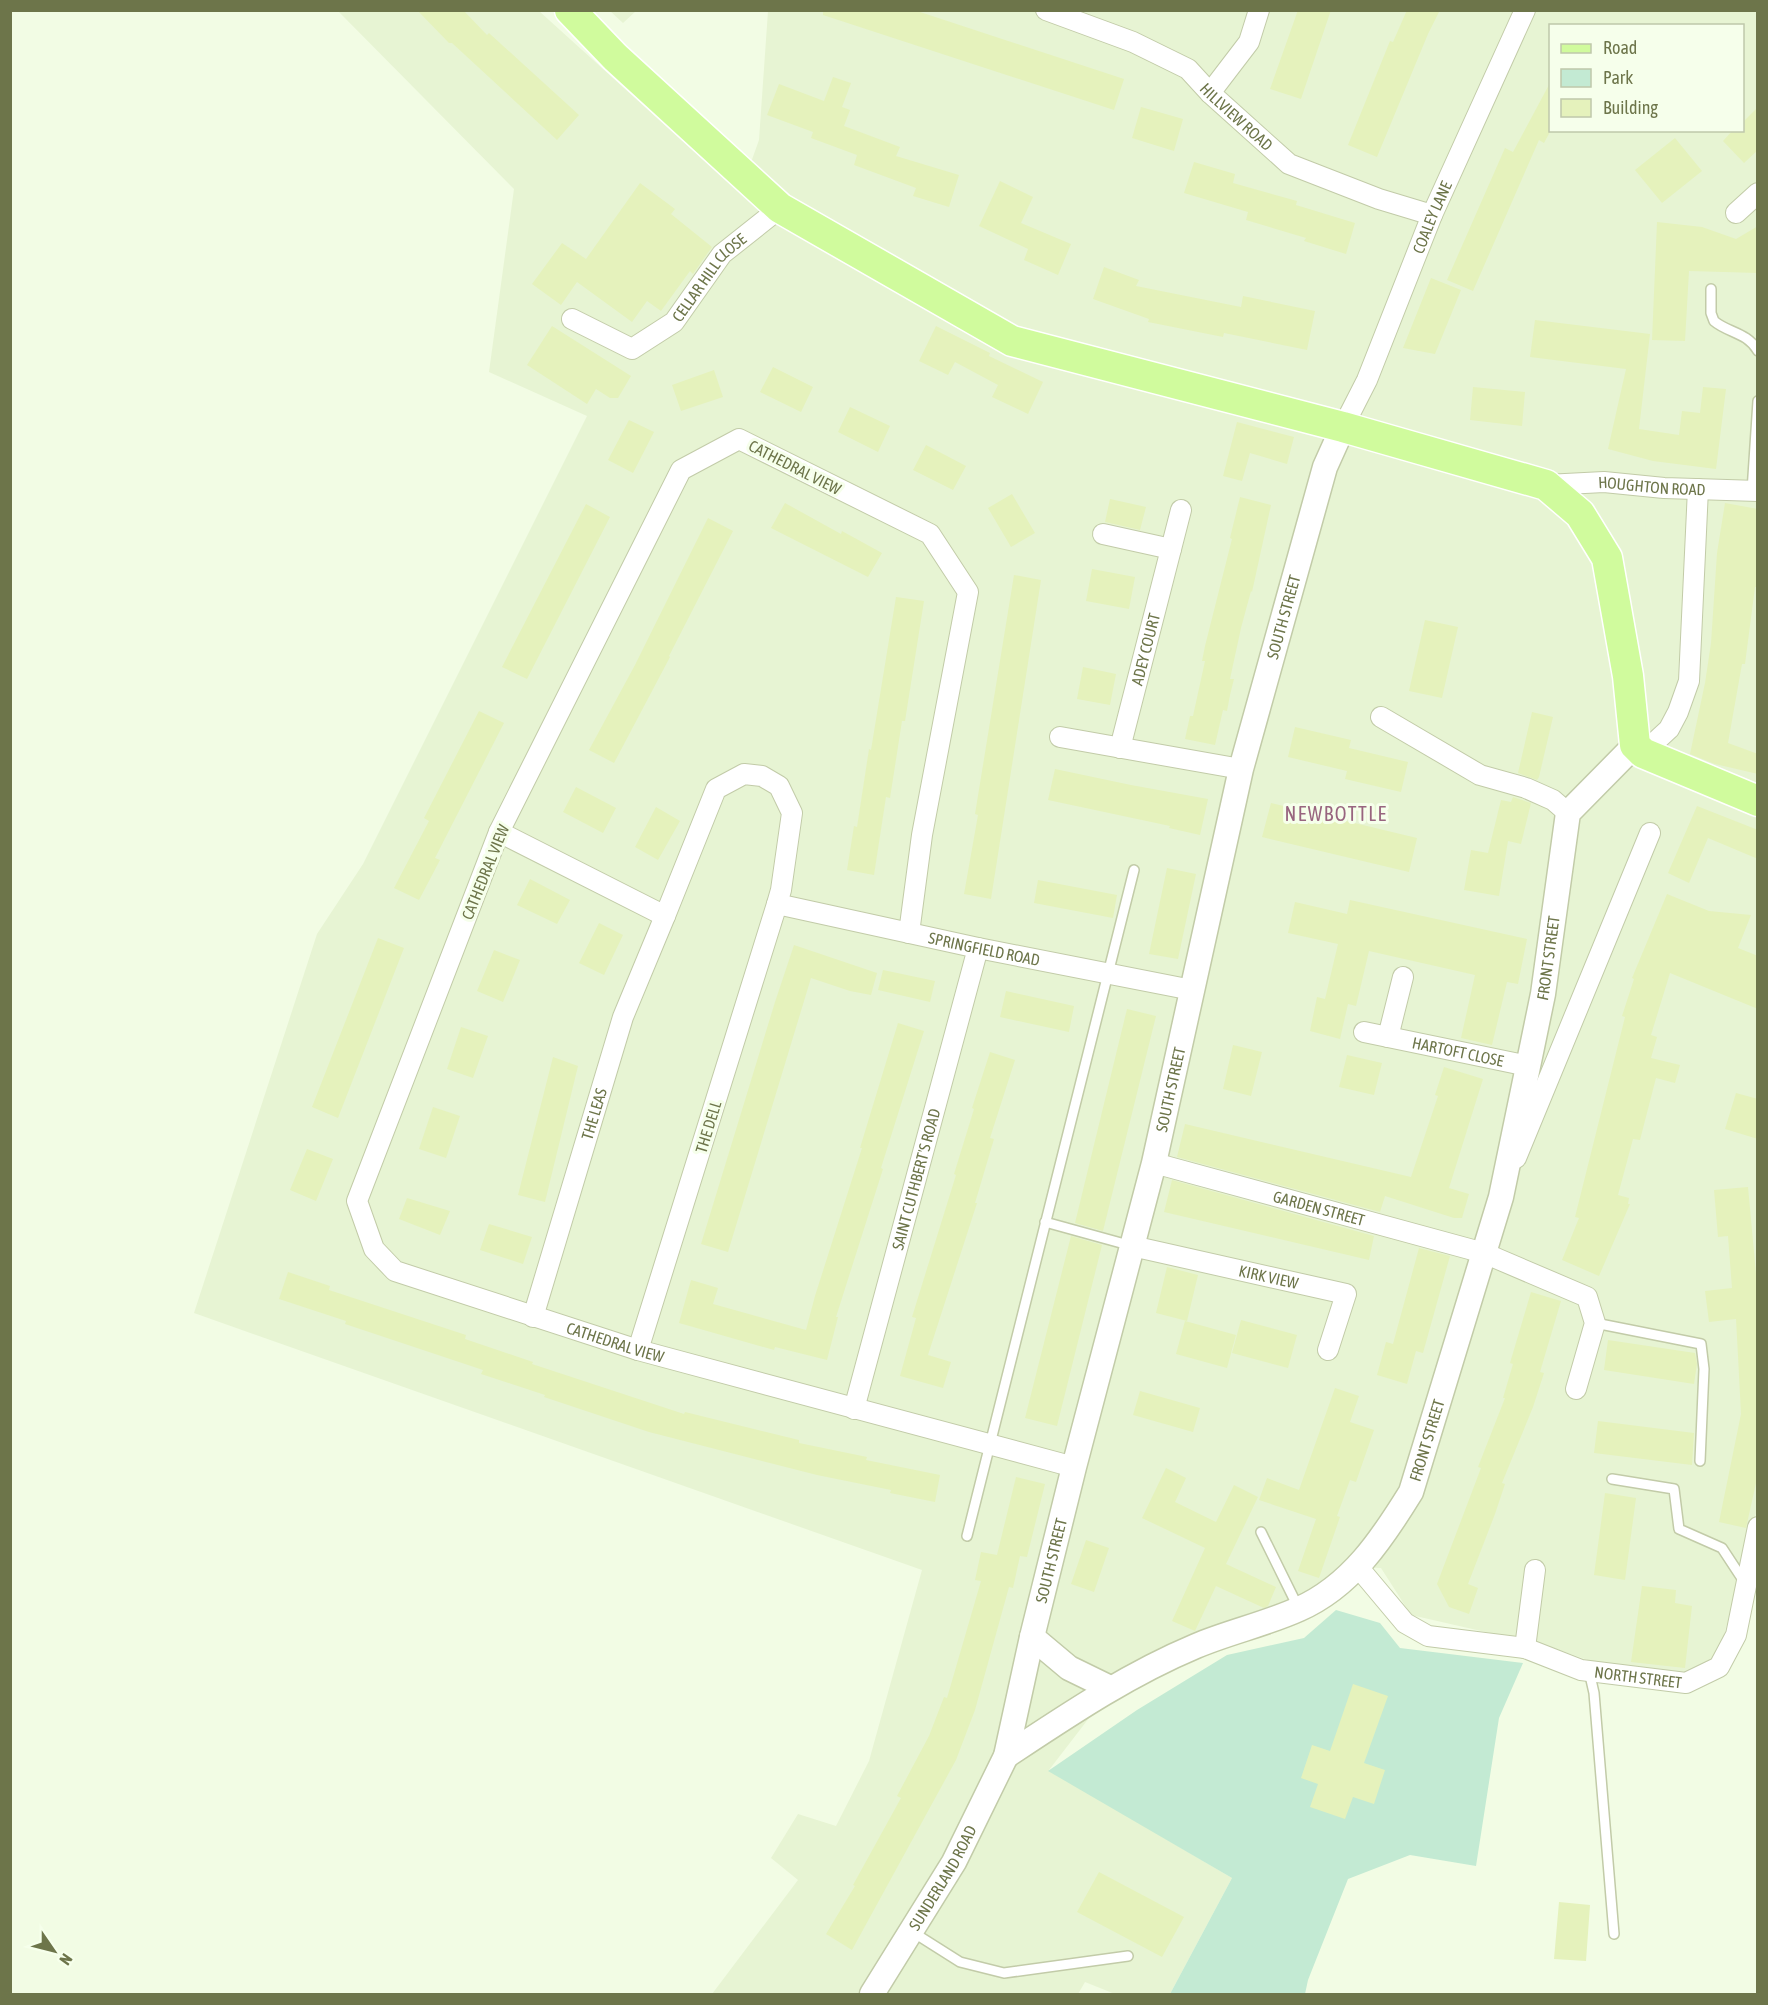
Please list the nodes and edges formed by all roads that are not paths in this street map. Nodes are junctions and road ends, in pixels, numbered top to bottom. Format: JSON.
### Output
{"nodes":[{"id":1,"x":570,"y":10,"type":"edge"},
{"id":2,"x":1046,"y":10,"type":"edge"},
{"id":3,"x":1259,"y":10,"type":"edge"},
{"id":4,"x":1525,"y":10,"type":"edge"},
{"id":5,"x":1210,"y":93,"type":"junction"},
{"id":6,"x":1758,"y":194,"type":"edge"},
{"id":7,"x":780,"y":208,"type":"junction"},
{"id":8,"x":1736,"y":213,"type":"dead end"},
{"id":9,"x":1432,"y":215,"type":"junction"},
{"id":10,"x":1711,"y":289,"type":"dead end"},
{"id":11,"x":572,"y":319,"type":"dead end"},
{"id":12,"x":1758,"y":351,"type":"edge"},
{"id":13,"x":1758,"y":401,"type":"edge"},
{"id":14,"x":1343,"y":427,"type":"junction"},
{"id":15,"x":1546,"y":485,"type":"junction"},
{"id":16,"x":1698,"y":489,"type":"junction"},
{"id":17,"x":1755,"y":491,"type":"edge"},
{"id":18,"x":1181,"y":510,"type":"dead end"},
{"id":19,"x":1103,"y":534,"type":"dead end"},
{"id":20,"x":1171,"y":549,"type":"junction"},
{"id":21,"x":1381,"y":717,"type":"dead end"},
{"id":22,"x":1060,"y":737,"type":"dead end"},
{"id":23,"x":1120,"y":748,"type":"junction"},
{"id":24,"x":1639,"y":749,"type":"junction"},
{"id":25,"x":1241,"y":769,"type":"junction"},
{"id":26,"x":1758,"y":801,"type":"edge"},
{"id":27,"x":1568,"y":813,"type":"junction"},
{"id":28,"x":499,"y":832,"type":"junction"},
{"id":29,"x":1650,"y":833,"type":"dead end"},
{"id":30,"x":1134,"y":870,"type":"dead end"},
{"id":31,"x":777,"y":904,"type":"junction"},
{"id":32,"x":665,"y":916,"type":"junction"},
{"id":33,"x":909,"y":933,"type":"junction"},
{"id":34,"x":978,"y":948,"type":"junction"},
{"id":35,"x":1110,"y":973,"type":"junction"},
{"id":36,"x":1403,"y":977,"type":"dead end"},
{"id":37,"x":1192,"y":990,"type":"junction"},
{"id":38,"x":1364,"y":1032,"type":"dead end"},
{"id":39,"x":1388,"y":1037,"type":"junction"},
{"id":40,"x":1528,"y":1066,"type":"junction"},
{"id":41,"x":1154,"y":1163,"type":"junction"},
{"id":42,"x":1501,"y":1197,"type":"junction"},
{"id":43,"x":1045,"y":1222,"type":"junction"},
{"id":44,"x":1132,"y":1246,"type":"junction"},
{"id":45,"x":1484,"y":1254,"type":"junction"},
{"id":46,"x":533,"y":1317,"type":"junction"},
{"id":47,"x":1595,"y":1323,"type":"junction"},
{"id":48,"x":638,"y":1350,"type":"junction"},
{"id":49,"x":1328,"y":1350,"type":"dead end"},
{"id":50,"x":1576,"y":1389,"type":"dead end"},
{"id":51,"x":854,"y":1409,"type":"junction"},
{"id":52,"x":991,"y":1445,"type":"junction"},
{"id":53,"x":1700,"y":1461,"type":"dead end"},
{"id":54,"x":1074,"y":1467,"type":"junction"},
{"id":55,"x":1612,"y":1479,"type":"dead end"},
{"id":56,"x":1758,"y":1527,"type":"edge"},
{"id":57,"x":1261,"y":1532,"type":"dead end"},
{"id":58,"x":968,"y":1536,"type":"dead end"},
{"id":59,"x":1358,"y":1567,"type":"junction"},
{"id":60,"x":1535,"y":1570,"type":"dead end"},
{"id":61,"x":1746,"y":1585,"type":"junction"},
{"id":62,"x":1299,"y":1609,"type":"junction"},
{"id":63,"x":1032,"y":1636,"type":"junction"},
{"id":64,"x":1526,"y":1648,"type":"junction"},
{"id":65,"x":1589,"y":1671,"type":"junction"},
{"id":66,"x":1110,"y":1688,"type":"junction"},
{"id":67,"x":1006,"y":1756,"type":"junction"},
{"id":68,"x":911,"y":1931,"type":"junction"},
{"id":69,"x":1614,"y":1934,"type":"dead end"},
{"id":70,"x":1128,"y":1956,"type":"dead end"},
{"id":71,"x":872,"y":1995,"type":"edge"}],
"edges":[{"from":1,"to":7,"type":"main road"},
{"from":2,"to":5,"type":"street","name":"HILLVIEW ROAD"},
{"from":3,"to":5,"type":"street"},
{"from":4,"to":9,"type":"street","name":"COALEY LANE"},
{"from":5,"to":9,"type":"street","name":"HILLVIEW ROAD"},
{"from":6,"to":8,"type":"street"},
{"from":7,"to":11,"type":"street","name":"CELLAR HILL CLOSE"},
{"from":7,"to":14,"type":"main road"},
{"from":9,"to":14,"type":"street","name":"COALEY LANE"},
{"from":10,"to":12,"type":"lane"},
{"from":13,"to":17,"type":"lane"},
{"from":14,"to":15,"type":"main road"},
{"from":14,"to":25,"type":"street","name":"SOUTH STREET"},
{"from":15,"to":16,"type":"street","name":"HOUGHTON ROAD"},
{"from":15,"to":24,"type":"main road"},
{"from":16,"to":17,"type":"street","name":"HOUGHTON ROAD"},
{"from":16,"to":24,"type":"street"},
{"from":18,"to":20,"type":"street","name":"ADEY COURT"},
{"from":19,"to":20,"type":"street"},
{"from":20,"to":23,"type":"street","name":"ADEY COURT"},
{"from":21,"to":27,"type":"street"},
{"from":22,"to":23,"type":"street"},
{"from":23,"to":25,"type":"street"},
{"from":24,"to":26,"type":"main road"},
{"from":24,"to":27,"type":"street"},
{"from":25,"to":37,"type":"street","name":"SOUTH STREET"},
{"from":27,"to":40,"type":"street","name":"FRONT STREET"},
{"from":28,"to":32,"type":"street"},
{"from":28,"to":33,"type":"street","name":"CATHEDRAL VIEW"},
{"from":28,"to":46,"type":"street","name":"CATHEDRAL VIEW"},
{"from":29,"to":42,"type":"street","name":"FRONT STREET"},
{"from":30,"to":35,"type":"lane"},
{"from":31,"to":32,"type":"street","name":"THE DELL"},
{"from":31,"to":33,"type":"street","name":"SPRINGFIELD ROAD"},
{"from":31,"to":48,"type":"street","name":"THE DELL"},
{"from":32,"to":46,"type":"street","name":"THE LEAS"},
{"from":33,"to":34,"type":"street","name":"SPRINGFIELD ROAD"},
{"from":34,"to":35,"type":"street","name":"SPRINGFIELD ROAD"},
{"from":34,"to":51,"type":"street","name":"SAINT CUTHBERT'S ROAD"},
{"from":35,"to":37,"type":"street","name":"SPRINGFIELD ROAD"},
{"from":35,"to":43,"type":"lane"},
{"from":36,"to":39,"type":"street","name":"HARTOFT CLOSE"},
{"from":37,"to":41,"type":"street","name":"SOUTH STREET"},
{"from":38,"to":39,"type":"street","name":"HARTOFT CLOSE"},
{"from":39,"to":40,"type":"street","name":"HARTOFT CLOSE"},
{"from":40,"to":42,"type":"street","name":"FRONT STREET"},
{"from":41,"to":44,"type":"street","name":"SOUTH STREET"},
{"from":41,"to":45,"type":"street","name":"GARDEN STREET"},
{"from":42,"to":45,"type":"street","name":"FRONT STREET"},
{"from":43,"to":44,"type":"lane"},
{"from":43,"to":52,"type":"lane"},
{"from":44,"to":49,"type":"street","name":"KIRK VIEW"},
{"from":44,"to":54,"type":"street","name":"SOUTH STREET"},
{"from":45,"to":47,"type":"street","name":"GARDEN STREET"},
{"from":45,"to":59,"type":"street","name":"FRONT STREET"},
{"from":46,"to":48,"type":"street","name":"CATHEDRAL VIEW"},
{"from":47,"to":50,"type":"street"},
{"from":47,"to":53,"type":"lane"},
{"from":48,"to":51,"type":"street","name":"CATHEDRAL VIEW"},
{"from":51,"to":52,"type":"street","name":"CATHEDRAL VIEW"},
{"from":52,"to":54,"type":"street","name":"CATHEDRAL VIEW"},
{"from":52,"to":58,"type":"lane"},
{"from":54,"to":63,"type":"street","name":"SOUTH STREET"},
{"from":55,"to":61,"type":"lane"},
{"from":56,"to":61,"type":"street","name":"NORTH STREET"},
{"from":57,"to":62,"type":"lane"},
{"from":59,"to":62,"type":"street","name":"FRONT STREET"},
{"from":59,"to":64,"type":"street","name":"NORTH STREET"},
{"from":60,"to":64,"type":"street"},
{"from":61,"to":65,"type":"street","name":"NORTH STREET"},
{"from":62,"to":66,"type":"street","name":"FRONT STREET"},
{"from":63,"to":66,"type":"street"},
{"from":63,"to":67,"type":"street","name":"SOUTH STREET"},
{"from":64,"to":65,"type":"street","name":"NORTH STREET"},
{"from":65,"to":69,"type":"lane"},
{"from":66,"to":67,"type":"street","name":"FRONT STREET"},
{"from":67,"to":68,"type":"street","name":"SUNDERLAND ROAD"},
{"from":68,"to":70,"type":"lane"},
{"from":68,"to":71,"type":"street","name":"SUNDERLAND ROAD"}]}
